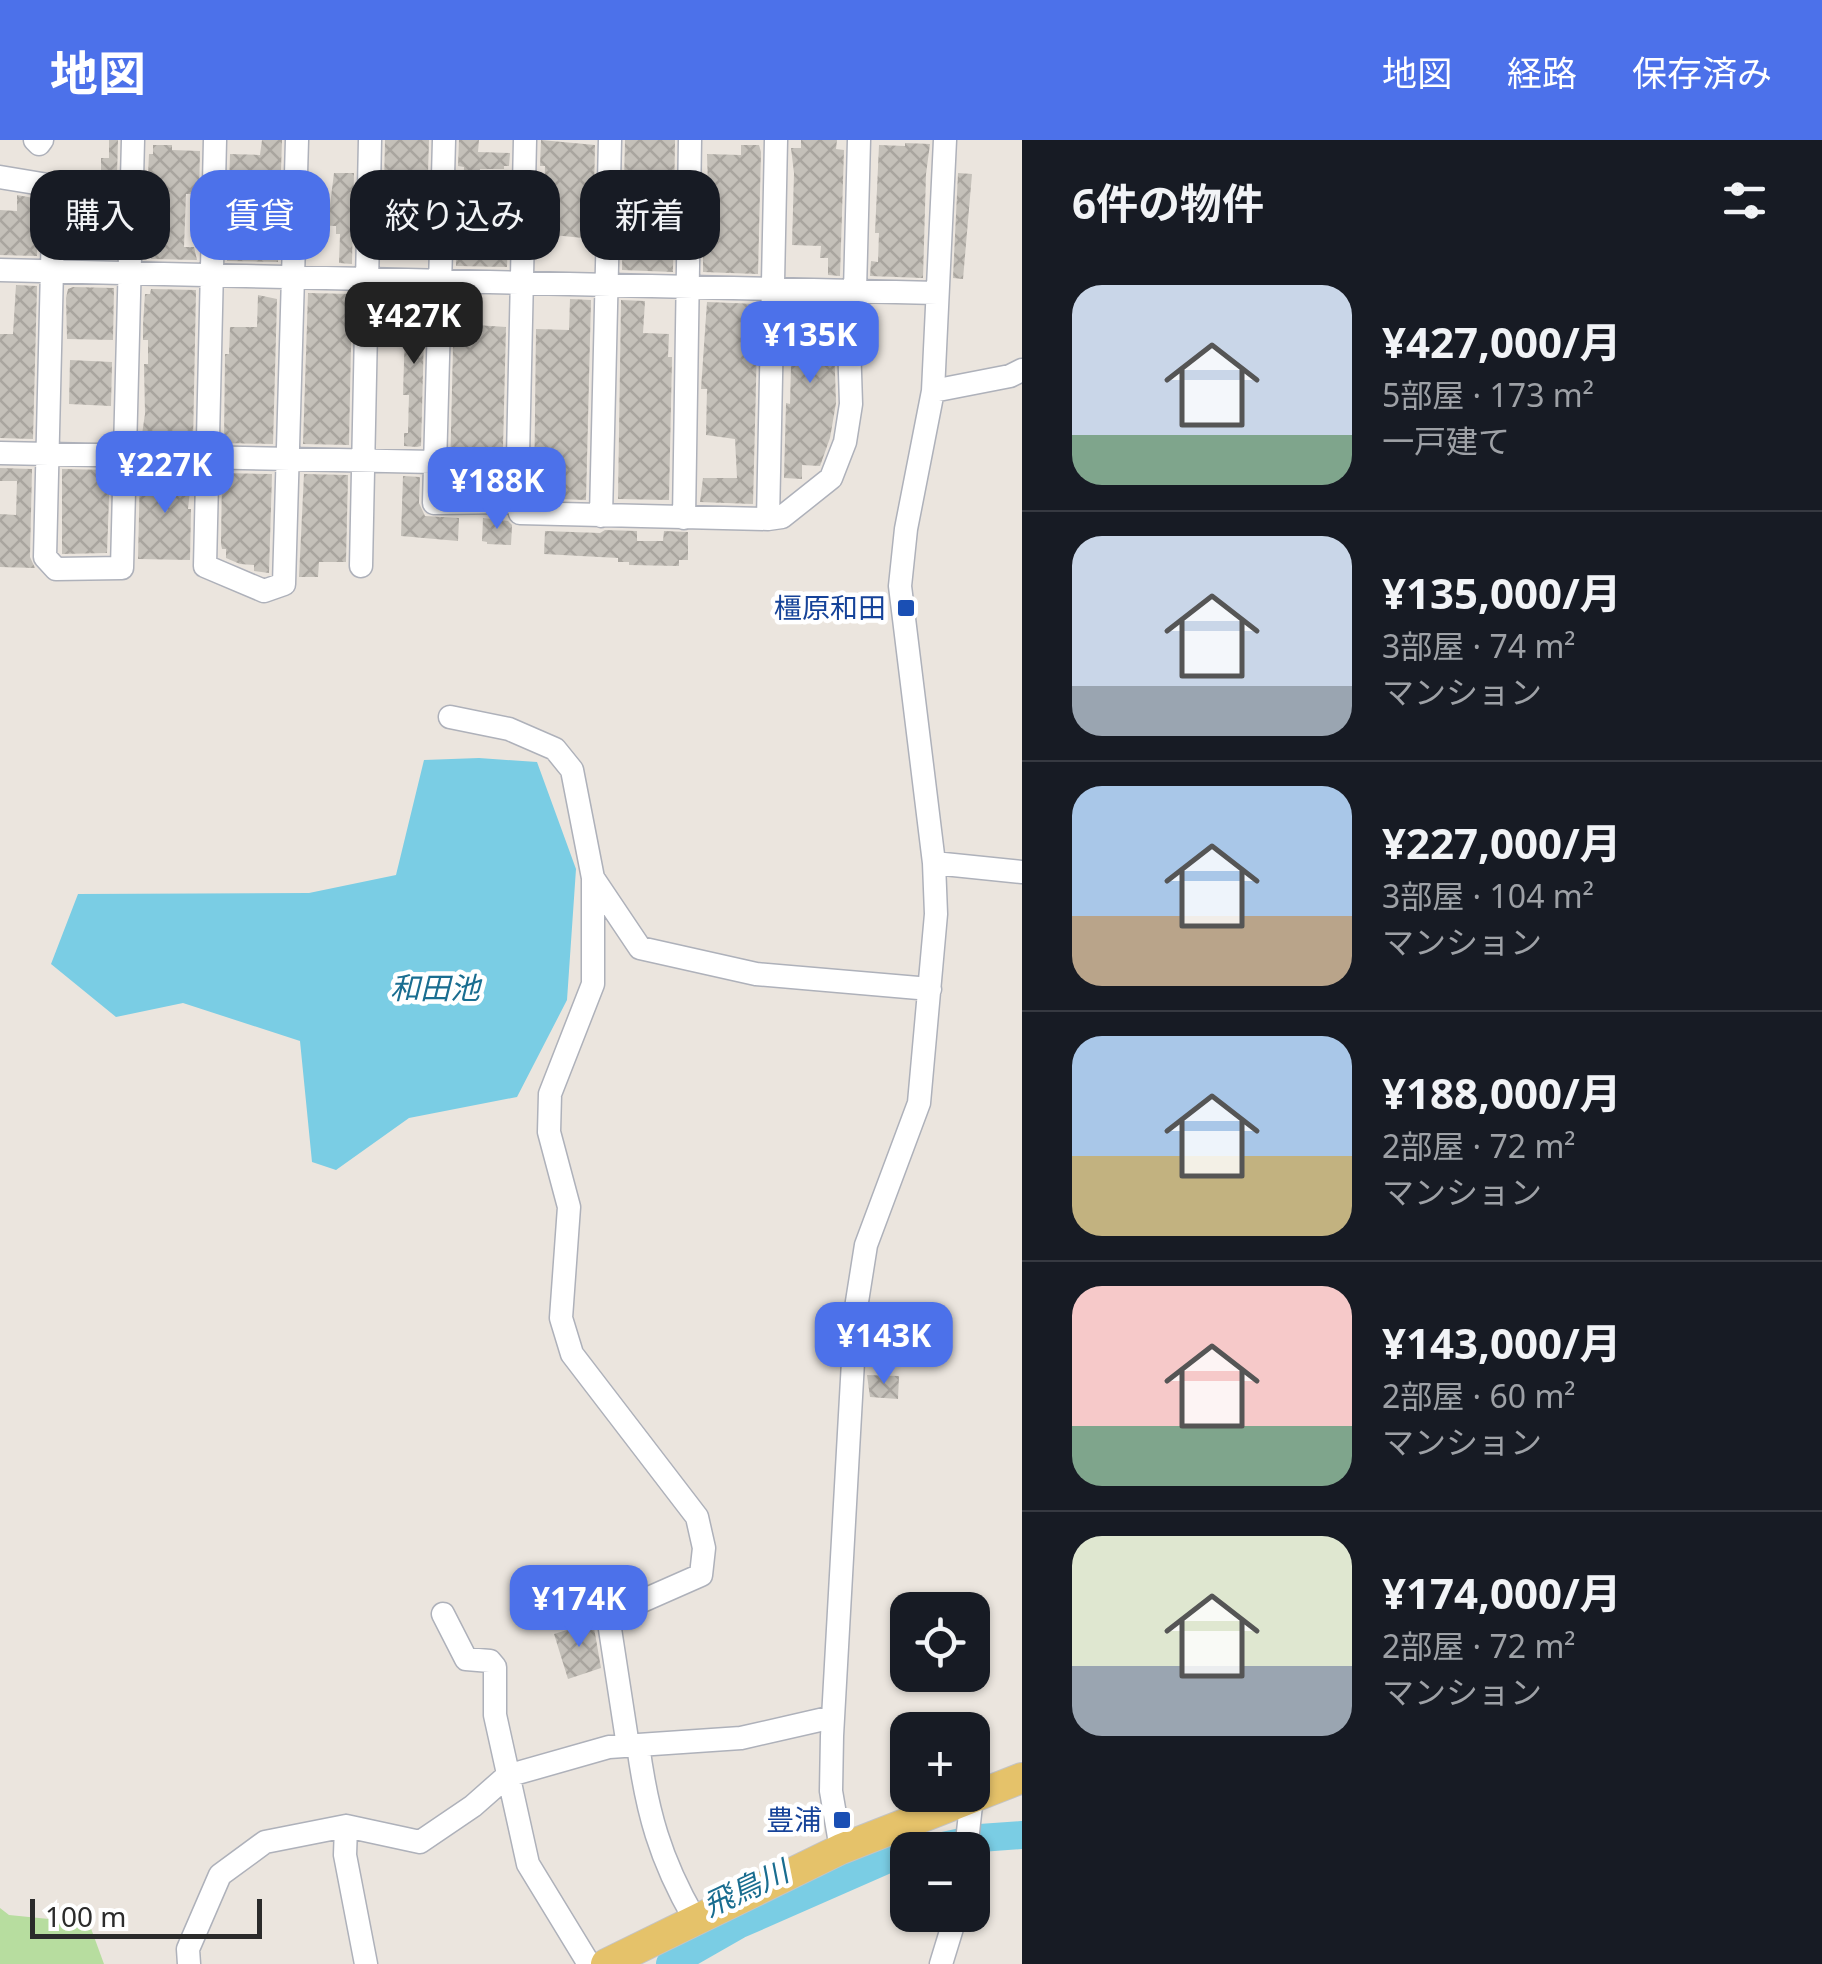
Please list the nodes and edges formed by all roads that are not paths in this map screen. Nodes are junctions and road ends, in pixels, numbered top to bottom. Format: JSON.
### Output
{"nodes":[{"id":1,"x":34,"y":140,"type":"edge"},
{"id":2,"x":42,"y":140,"type":"edge"},
{"id":3,"x":133,"y":140,"type":"edge"},
{"id":4,"x":216,"y":140,"type":"edge"},
{"id":5,"x":297,"y":140,"type":"edge"},
{"id":6,"x":370,"y":140,"type":"edge"},
{"id":7,"x":444,"y":140,"type":"edge"},
{"id":8,"x":525,"y":140,"type":"edge"},
{"id":9,"x":610,"y":140,"type":"edge"},
{"id":10,"x":690,"y":140,"type":"edge"},
{"id":11,"x":776,"y":140,"type":"edge"},
{"id":12,"x":859,"y":140,"type":"edge"},
{"id":13,"x":945,"y":140,"type":"edge"},
{"id":14,"x":0,"y":177,"type":"edge"},
{"id":15,"x":0,"y":270,"type":"edge"},
{"id":16,"x":52,"y":272,"type":"junction"},
{"id":17,"x":130,"y":274,"type":"junction"},
{"id":18,"x":211,"y":276,"type":"junction"},
{"id":19,"x":294,"y":278,"type":"junction"},
{"id":20,"x":368,"y":280,"type":"junction"},
{"id":21,"x":440,"y":282,"type":"junction"},
{"id":22,"x":523,"y":284,"type":"junction"},
{"id":23,"x":605,"y":286,"type":"junction"},
{"id":24,"x":688,"y":288,"type":"junction"},
{"id":25,"x":773,"y":290,"type":"junction"},
{"id":26,"x":855,"y":290,"type":"junction"},
{"id":27,"x":936,"y":292,"type":"junction"},
{"id":28,"x":1022,"y":370,"type":"edge"},
{"id":29,"x":933,"y":391,"type":"junction"},
{"id":30,"x":0,"y":452,"type":"edge"},
{"id":31,"x":48,"y":454,"type":"junction"},
{"id":32,"x":126,"y":456,"type":"junction"},
{"id":33,"x":207,"y":457,"type":"junction"},
{"id":34,"x":289,"y":459,"type":"junction"},
{"id":35,"x":363,"y":461,"type":"junction"},
{"id":36,"x":434,"y":462,"type":"junction"},
{"id":37,"x":516,"y":502,"type":"junction"},
{"id":38,"x":600,"y":516,"type":"junction"},
{"id":39,"x":684,"y":518,"type":"junction"},
{"id":40,"x":768,"y":519,"type":"junction"},
{"id":41,"x":360,"y":566,"type":"dead end"},
{"id":42,"x":450,"y":717,"type":"dead end"},
{"id":43,"x":934,"y":864,"type":"junction"},
{"id":44,"x":1022,"y":872,"type":"edge"},
{"id":45,"x":593,"y":878,"type":"junction"},
{"id":46,"x":930,"y":989,"type":"junction"},
{"id":47,"x":443,"y":1614,"type":"dead end"},
{"id":48,"x":833,"y":1717,"type":"junction"},
{"id":49,"x":633,"y":1745,"type":"junction"},
{"id":50,"x":507,"y":1776,"type":"junction"},
{"id":51,"x":1022,"y":1778,"type":"edge"},
{"id":52,"x":990,"y":1790,"type":"edge"},
{"id":53,"x":932,"y":1812,"type":"edge"},
{"id":54,"x":346,"y":1826,"type":"junction"},
{"id":55,"x":840,"y":1849,"type":"junction"},
{"id":56,"x":694,"y":1918,"type":"junction"},
{"id":57,"x":951,"y":1932,"type":"edge"},
{"id":58,"x":189,"y":1964,"type":"edge"},
{"id":59,"x":366,"y":1964,"type":"edge"},
{"id":60,"x":589,"y":1964,"type":"edge"},
{"id":61,"x":606,"y":1964,"type":"edge"},
{"id":62,"x":941,"y":1964,"type":"edge"}],
"edges":[{"from":1,"to":2,"type":"street"},
{"from":3,"to":17,"type":"street"},
{"from":4,"to":18,"type":"street"},
{"from":5,"to":19,"type":"street"},
{"from":6,"to":20,"type":"street"},
{"from":7,"to":21,"type":"street"},
{"from":8,"to":22,"type":"street"},
{"from":9,"to":23,"type":"street"},
{"from":10,"to":24,"type":"street"},
{"from":11,"to":25,"type":"street"},
{"from":12,"to":26,"type":"street"},
{"from":13,"to":27,"type":"street"},
{"from":14,"to":16,"type":"street"},
{"from":15,"to":16,"type":"street"},
{"from":16,"to":17,"type":"street"},
{"from":16,"to":31,"type":"street"},
{"from":17,"to":18,"type":"street"},
{"from":17,"to":32,"type":"street"},
{"from":18,"to":19,"type":"street"},
{"from":18,"to":33,"type":"street"},
{"from":19,"to":20,"type":"street"},
{"from":19,"to":34,"type":"street"},
{"from":20,"to":21,"type":"street"},
{"from":20,"to":35,"type":"street"},
{"from":21,"to":22,"type":"street"},
{"from":21,"to":36,"type":"street"},
{"from":22,"to":23,"type":"street"},
{"from":22,"to":37,"type":"street"},
{"from":23,"to":24,"type":"street"},
{"from":23,"to":38,"type":"street"},
{"from":24,"to":25,"type":"street"},
{"from":24,"to":39,"type":"street"},
{"from":25,"to":26,"type":"street"},
{"from":25,"to":40,"type":"street"},
{"from":26,"to":27,"type":"street"},
{"from":26,"to":40,"type":"street"},
{"from":27,"to":29,"type":"street"},
{"from":28,"to":29,"type":"street"},
{"from":29,"to":43,"type":"street"},
{"from":30,"to":31,"type":"street"},
{"from":31,"to":32,"type":"street"},
{"from":31,"to":32,"type":"street"},
{"from":32,"to":33,"type":"street"},
{"from":33,"to":34,"type":"street"},
{"from":33,"to":34,"type":"street"},
{"from":34,"to":35,"type":"street"},
{"from":35,"to":36,"type":"street"},
{"from":35,"to":41,"type":"street"},
{"from":36,"to":37,"type":"street"},
{"from":37,"to":38,"type":"street"},
{"from":38,"to":39,"type":"street"},
{"from":39,"to":40,"type":"street"},
{"from":42,"to":45,"type":"street"},
{"from":43,"to":44,"type":"street"},
{"from":43,"to":46,"type":"street"},
{"from":45,"to":46,"type":"street"},
{"from":45,"to":49,"type":"street"},
{"from":46,"to":48,"type":"street"},
{"from":47,"to":50,"type":"street"},
{"from":48,"to":49,"type":"street"},
{"from":48,"to":55,"type":"street"},
{"from":49,"to":50,"type":"street"},
{"from":49,"to":56,"type":"street"},
{"from":50,"to":54,"type":"street"},
{"from":50,"to":60,"type":"street"},
{"from":51,"to":52,"type":"main road"},
{"from":53,"to":55,"type":"main road"},
{"from":54,"to":58,"type":"street"},
{"from":54,"to":59,"type":"street"},
{"from":55,"to":56,"type":"main road"},
{"from":56,"to":61,"type":"main road"},
{"from":57,"to":62,"type":"street"}]}
